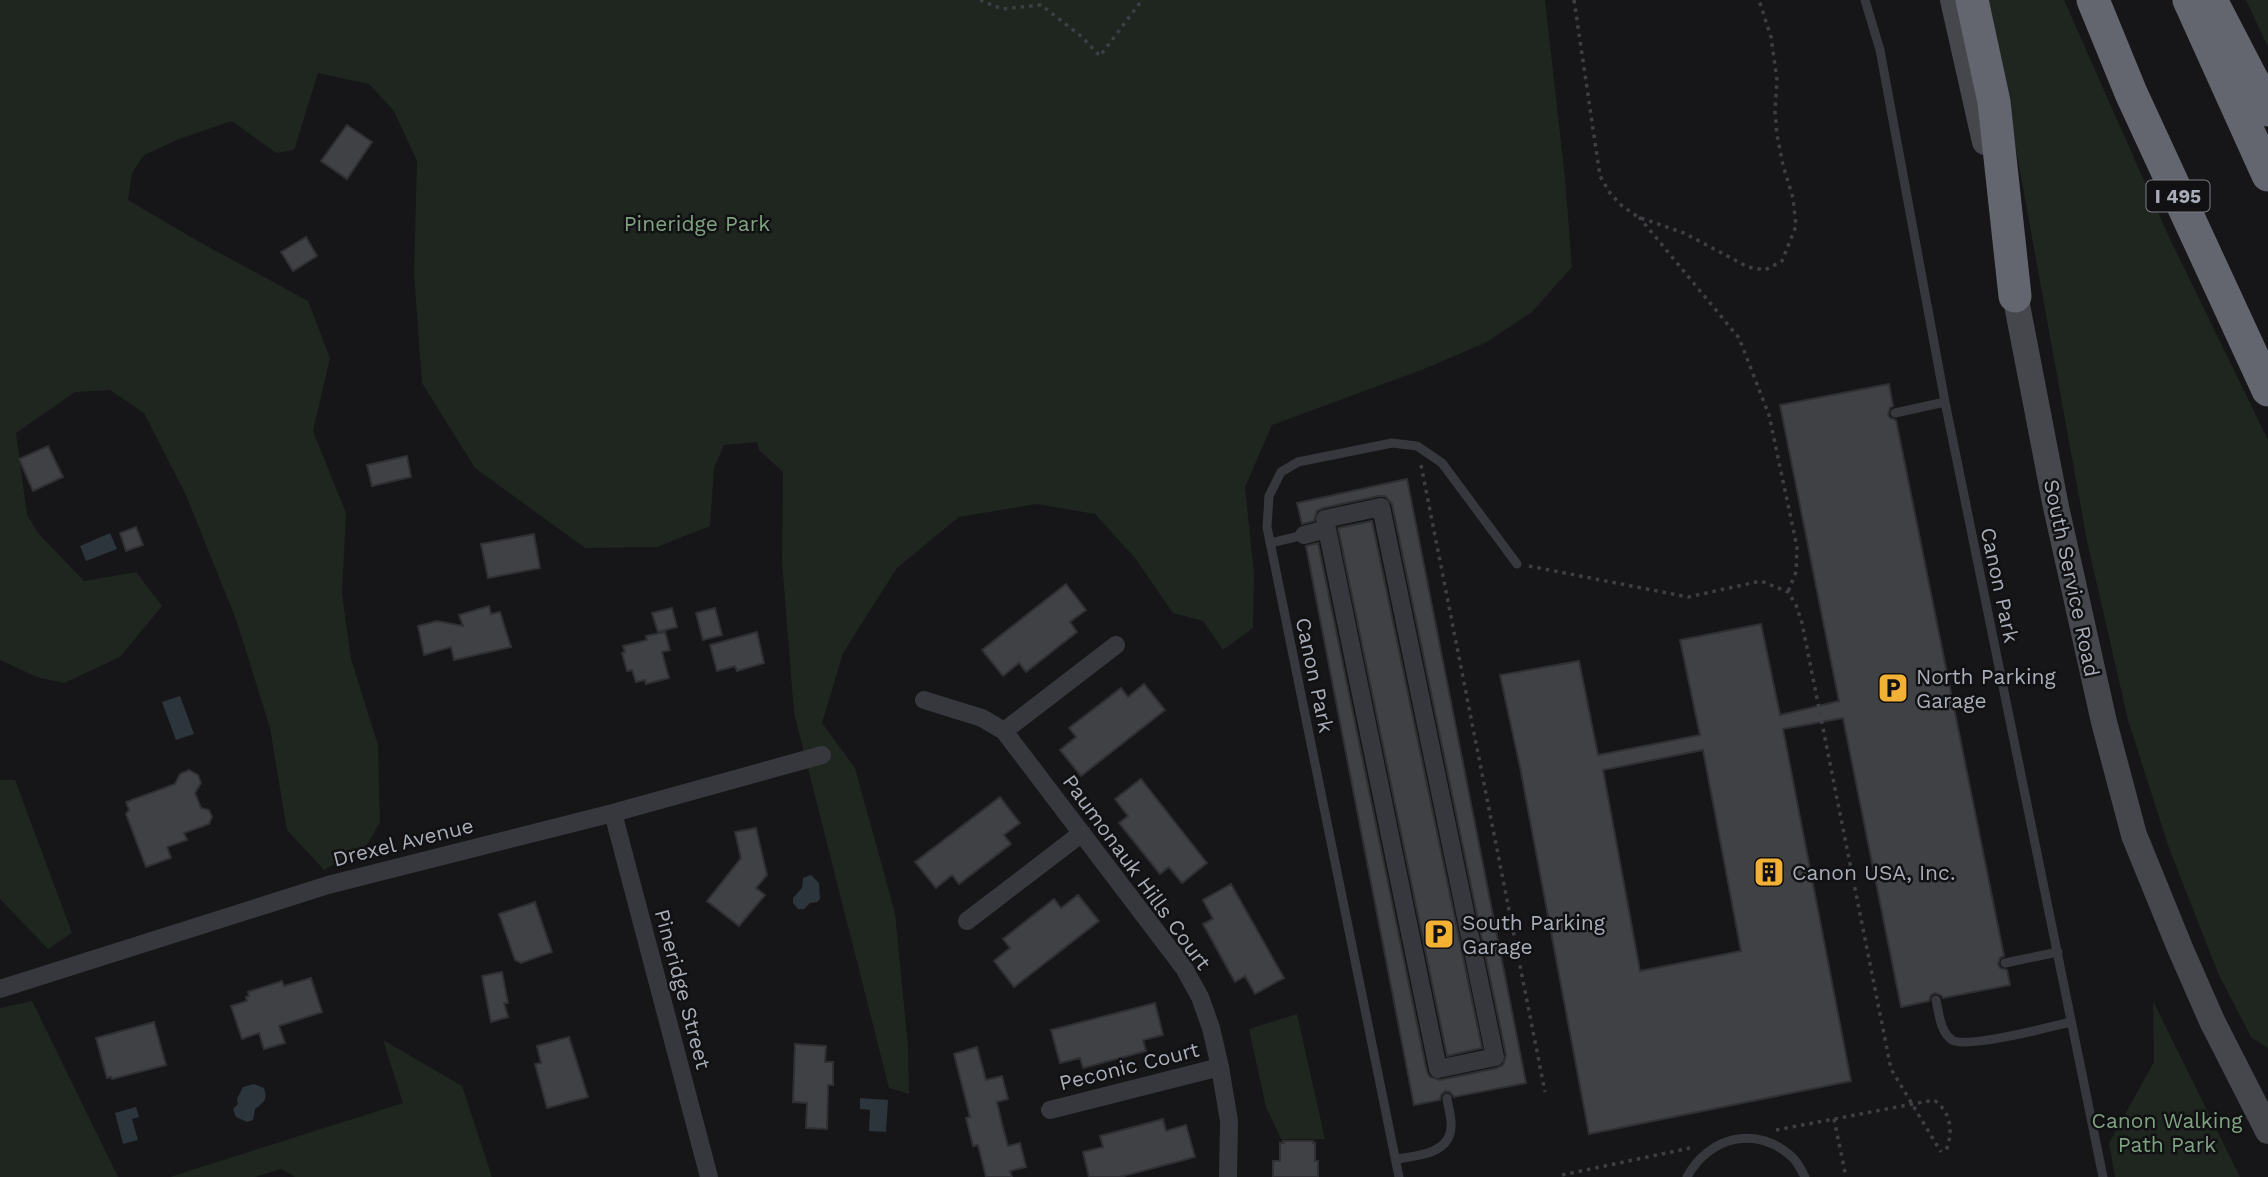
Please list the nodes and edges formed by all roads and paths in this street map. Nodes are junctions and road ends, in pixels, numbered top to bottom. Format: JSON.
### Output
{"nodes":[{"id":1,"x":980,"y":0,"type":"edge"},
{"id":2,"x":1142,"y":0,"type":"edge"},
{"id":3,"x":1574,"y":0,"type":"edge"},
{"id":4,"x":1759,"y":0,"type":"edge"},
{"id":5,"x":1865,"y":0,"type":"edge"},
{"id":6,"x":1953,"y":0,"type":"edge"},
{"id":7,"x":1972,"y":0,"type":"edge"},
{"id":8,"x":2093,"y":0,"type":"edge"},
{"id":9,"x":2189,"y":0,"type":"edge"},
{"id":10,"x":2211,"y":0,"type":"edge"},
{"id":11,"x":2268,"y":110,"type":"edge"},
{"id":12,"x":2268,"y":175,"type":"edge"},
{"id":13,"x":1638,"y":217,"type":"junction"},
{"id":14,"x":2015,"y":296,"type":"junction"},
{"id":15,"x":2268,"y":390,"type":"edge"},
{"id":16,"x":1945,"y":402,"type":"junction"},
{"id":17,"x":1895,"y":413,"type":"dead end"},
{"id":18,"x":1417,"y":446,"type":"junction"},
{"id":19,"x":1327,"y":529,"type":"junction"},
{"id":20,"x":1304,"y":535,"type":"joint"},
{"id":21,"x":1270,"y":542,"type":"junction"},
{"id":22,"x":1517,"y":564,"type":"joint"},
{"id":23,"x":1788,"y":592,"type":"junction"},
{"id":24,"x":1116,"y":645,"type":"dead end"},
{"id":25,"x":924,"y":700,"type":"dead end"},
{"id":26,"x":1004,"y":731,"type":"junction"},
{"id":27,"x":822,"y":755,"type":"dead end"},
{"id":28,"x":613,"y":813,"type":"junction"},
{"id":29,"x":1082,"y":833,"type":"junction"},
{"id":30,"x":967,"y":921,"type":"dead end"},
{"id":31,"x":2058,"y":952,"type":"junction"},
{"id":32,"x":2005,"y":963,"type":"dead end"},
{"id":33,"x":0,"y":989,"type":"edge"},
{"id":34,"x":1936,"y":1000,"type":"dead end"},
{"id":35,"x":2071,"y":1022,"type":"junction"},
{"id":36,"x":1220,"y":1067,"type":"junction"},
{"id":37,"x":1545,"y":1092,"type":"dead end"},
{"id":38,"x":1447,"y":1098,"type":"dead end"},
{"id":39,"x":1051,"y":1110,"type":"dead end"},
{"id":40,"x":1834,"y":1119,"type":"dead end"},
{"id":41,"x":2268,"y":1131,"type":"edge"},
{"id":42,"x":1941,"y":1152,"type":"dead end"},
{"id":43,"x":1396,"y":1159,"type":"junction"},
{"id":44,"x":709,"y":1177,"type":"edge"},
{"id":45,"x":1228,"y":1177,"type":"edge"},
{"id":46,"x":1399,"y":1177,"type":"edge"},
{"id":47,"x":1686,"y":1177,"type":"edge"},
{"id":48,"x":1805,"y":1177,"type":"edge"},
{"id":49,"x":1846,"y":1177,"type":"edge"},
{"id":50,"x":2104,"y":1177,"type":"edge"}],
"edges":[{"from":1,"to":2,"type":"path"},
{"from":3,"to":13,"type":"path"},
{"from":4,"to":13,"type":"path"},
{"from":5,"to":16,"type":"lane","name":"Canon Park"},
{"from":6,"to":14,"type":"main road","name":"South Service Road"},
{"from":7,"to":14,"type":"highway"},
{"from":8,"to":15,"type":"highway","number":"I 495"},
{"from":9,"to":12,"type":"highway"},
{"from":10,"to":11,"type":"highway"},
{"from":13,"to":23,"type":"path"},
{"from":14,"to":41,"type":"main road","name":"South Service Road"},
{"from":16,"to":17,"type":"lane"},
{"from":16,"to":31,"type":"lane","name":"Canon Park"},
{"from":18,"to":21,"type":"lane","name":"Canon Park"},
{"from":18,"to":22,"type":"lane"},
{"from":18,"to":37,"type":"path"},
{"from":19,"to":19,"type":"street"},
{"from":19,"to":20,"type":"street"},
{"from":20,"to":21,"type":"lane"},
{"from":21,"to":43,"type":"lane","name":"Canon Park"},
{"from":22,"to":23,"type":"path"},
{"from":23,"to":42,"type":"path"},
{"from":24,"to":26,"type":"street"},
{"from":25,"to":26,"type":"street","name":"Paumonauk Hills Court"},
{"from":26,"to":29,"type":"street","name":"Paumonauk Hills Court"},
{"from":27,"to":28,"type":"street","name":"Drexel Avenue"},
{"from":28,"to":33,"type":"street","name":"Drexel Avenue"},
{"from":28,"to":44,"type":"street","name":"Pineridge Street"},
{"from":29,"to":30,"type":"street"},
{"from":29,"to":36,"type":"street","name":"Paumonauk Hills Court"},
{"from":31,"to":32,"type":"lane"},
{"from":31,"to":35,"type":"lane","name":"Canon Park"},
{"from":34,"to":35,"type":"lane"},
{"from":35,"to":50,"type":"lane","name":"Canon Park"},
{"from":36,"to":39,"type":"street","name":"Peconic Court"},
{"from":36,"to":45,"type":"street","name":"Paumonauk Hills Court"},
{"from":38,"to":43,"type":"lane"},
{"from":40,"to":49,"type":"path"},
{"from":43,"to":46,"type":"lane","name":"Canon Park"},
{"from":47,"to":48,"type":"lane"}]}
